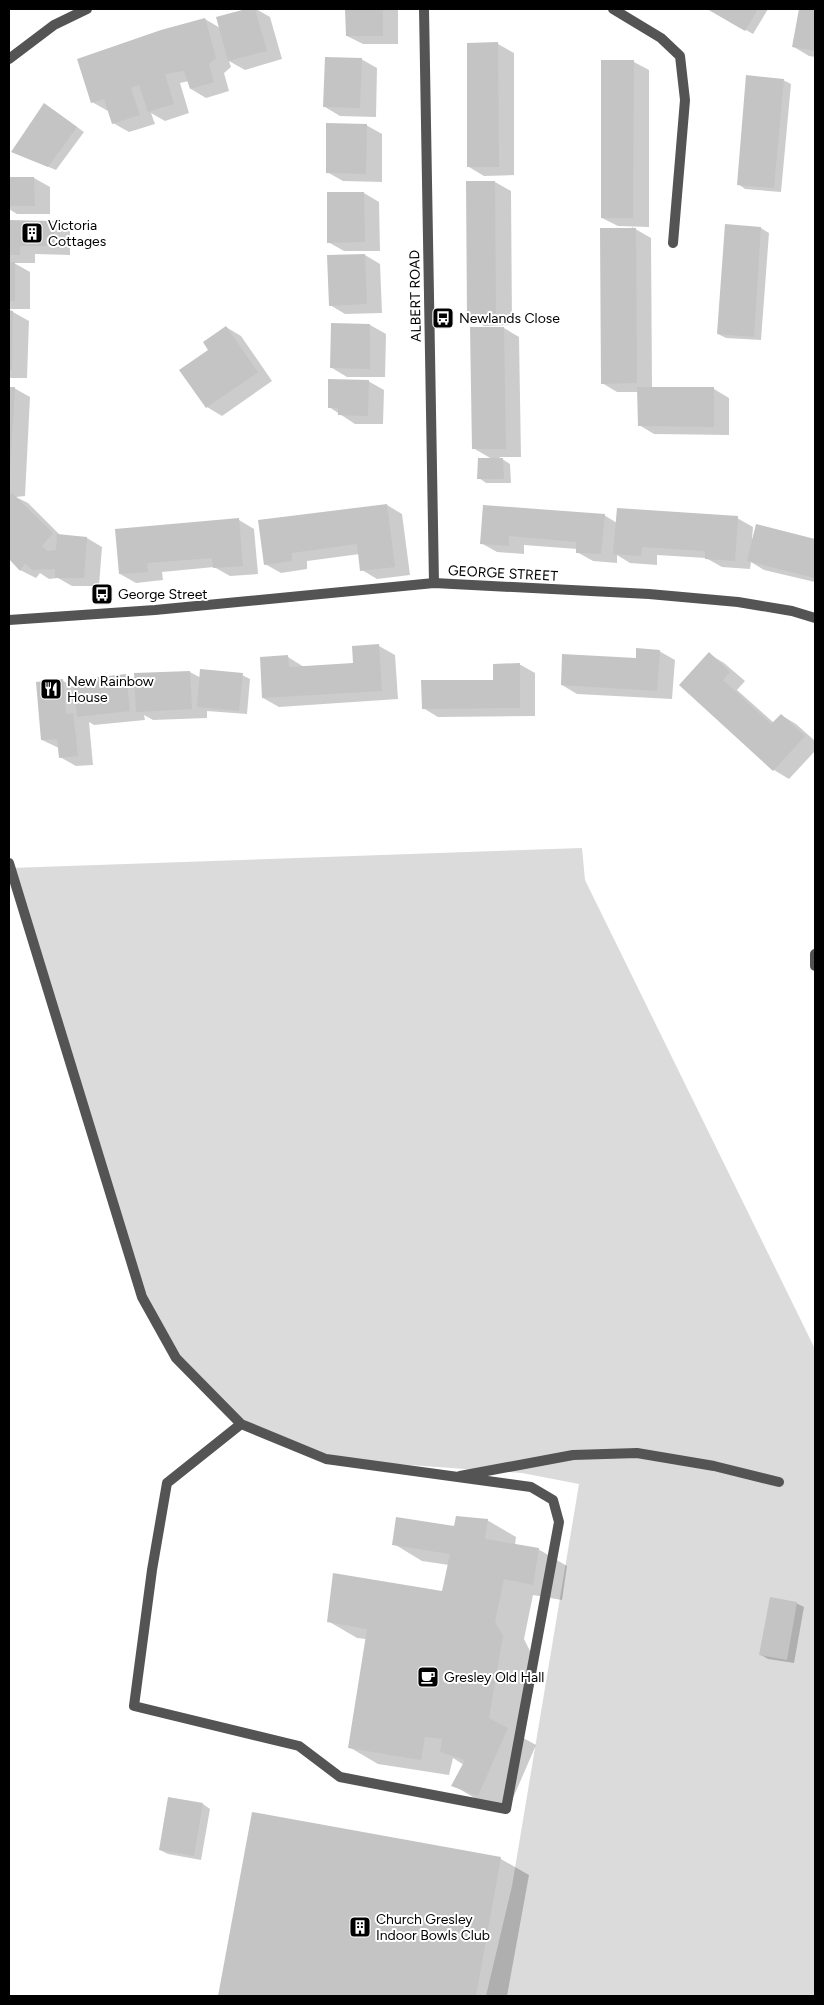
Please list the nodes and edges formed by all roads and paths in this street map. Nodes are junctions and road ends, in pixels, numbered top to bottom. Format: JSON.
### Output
{"nodes":[{"id":1,"x":88,"y":9,"type":"edge"},
{"id":2,"x":424,"y":9,"type":"edge"},
{"id":3,"x":613,"y":9,"type":"edge"},
{"id":4,"x":9,"y":59,"type":"edge"},
{"id":5,"x":673,"y":244,"type":"dead end"},
{"id":6,"x":434,"y":583,"type":"junction"},
{"id":7,"x":815,"y":618,"type":"edge"},
{"id":8,"x":9,"y":620,"type":"edge"},
{"id":9,"x":9,"y":863,"type":"edge"},
{"id":10,"x":815,"y":954,"type":"edge"},
{"id":11,"x":815,"y":966,"type":"edge"},
{"id":12,"x":241,"y":1424,"type":"junction"},
{"id":13,"x":456,"y":1477,"type":"junction"},
{"id":14,"x":779,"y":1482,"type":"dead end"}],
"edges":[{"from":1,"to":4,"type":"street"},
{"from":2,"to":6,"type":"street","name":"ALBERT ROAD"},
{"from":3,"to":5,"type":"street"},
{"from":6,"to":7,"type":"street","name":"GEORGE STREET"},
{"from":6,"to":8,"type":"street","name":"GEORGE STREET"},
{"from":9,"to":12,"type":"street"},
{"from":10,"to":11,"type":"street"},
{"from":12,"to":13,"type":"street"},
{"from":12,"to":13,"type":"street"},
{"from":13,"to":14,"type":"street"}]}
